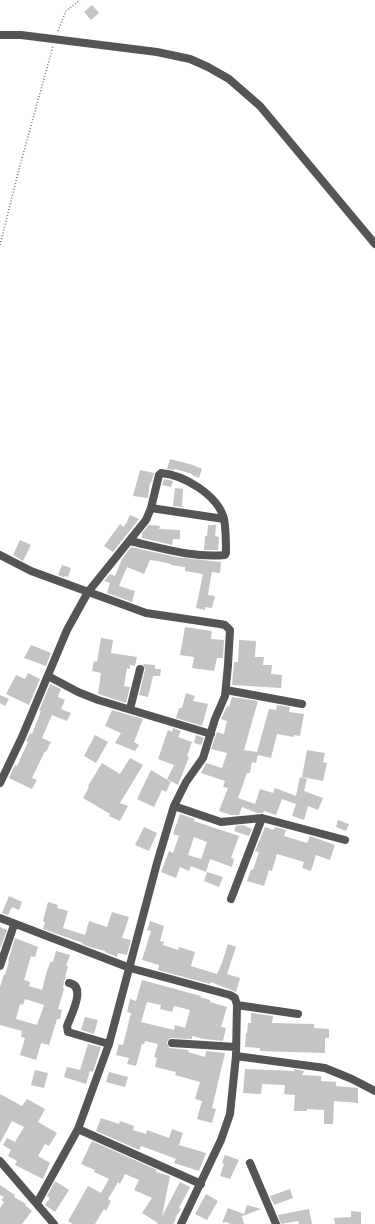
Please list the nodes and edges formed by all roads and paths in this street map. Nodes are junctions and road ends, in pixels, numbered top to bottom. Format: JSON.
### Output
{"nodes":[{"id":1,"x":80,"y":0,"type":"edge"},
{"id":2,"x":0,"y":35,"type":"edge"},
{"id":3,"x":55,"y":38,"type":"junction"},
{"id":4,"x":375,"y":244,"type":"edge"},
{"id":5,"x":0,"y":245,"type":"edge"},
{"id":6,"x":152,"y":508,"type":"junction"},
{"id":7,"x":224,"y":518,"type":"junction"},
{"id":8,"x":130,"y":541,"type":"junction"},
{"id":9,"x":0,"y":555,"type":"edge"},
{"id":10,"x":88,"y":592,"type":"junction"},
{"id":11,"x":140,"y":669,"type":"dead end"},
{"id":12,"x":48,"y":676,"type":"junction"},
{"id":13,"x":226,"y":690,"type":"junction"},
{"id":14,"x":302,"y":704,"type":"dead end"},
{"id":15,"x":130,"y":709,"type":"junction"},
{"id":16,"x":211,"y":734,"type":"junction"},
{"id":17,"x":0,"y":783,"type":"edge"},
{"id":18,"x":174,"y":806,"type":"junction"},
{"id":19,"x":262,"y":818,"type":"junction"},
{"id":20,"x":345,"y":840,"type":"dead end"},
{"id":21,"x":231,"y":899,"type":"dead end"},
{"id":22,"x":0,"y":918,"type":"edge"},
{"id":23,"x":14,"y":925,"type":"junction"},
{"id":24,"x":0,"y":966,"type":"edge"},
{"id":25,"x":130,"y":968,"type":"junction"},
{"id":26,"x":69,"y":983,"type":"dead end"},
{"id":27,"x":237,"y":1005,"type":"junction"},
{"id":28,"x":298,"y":1014,"type":"dead end"},
{"id":29,"x":172,"y":1043,"type":"dead end"},
{"id":30,"x":109,"y":1044,"type":"junction"},
{"id":31,"x":236,"y":1052,"type":"junction"},
{"id":32,"x":375,"y":1091,"type":"edge"},
{"id":33,"x":78,"y":1129,"type":"junction"},
{"id":34,"x":0,"y":1161,"type":"edge"},
{"id":35,"x":250,"y":1163,"type":"dead end"},
{"id":36,"x":201,"y":1184,"type":"junction"},
{"id":37,"x":37,"y":1204,"type":"junction"},
{"id":38,"x":54,"y":1224,"type":"edge"},
{"id":39,"x":181,"y":1224,"type":"edge"},
{"id":40,"x":276,"y":1224,"type":"edge"}],
"edges":[{"from":1,"to":3,"type":"path"},
{"from":2,"to":3,"type":"street"},
{"from":3,"to":4,"type":"street"},
{"from":3,"to":5,"type":"path"},
{"from":6,"to":7,"type":"street"},
{"from":6,"to":7,"type":"street"},
{"from":6,"to":8,"type":"street"},
{"from":7,"to":8,"type":"street"},
{"from":8,"to":10,"type":"street"},
{"from":9,"to":10,"type":"street"},
{"from":10,"to":12,"type":"street"},
{"from":10,"to":13,"type":"street"},
{"from":11,"to":15,"type":"street"},
{"from":12,"to":15,"type":"street"},
{"from":12,"to":17,"type":"street"},
{"from":13,"to":14,"type":"street"},
{"from":13,"to":16,"type":"street"},
{"from":15,"to":16,"type":"street"},
{"from":16,"to":18,"type":"street"},
{"from":18,"to":19,"type":"street"},
{"from":18,"to":25,"type":"street"},
{"from":19,"to":20,"type":"street"},
{"from":19,"to":21,"type":"street"},
{"from":22,"to":23,"type":"street"},
{"from":23,"to":24,"type":"street"},
{"from":23,"to":25,"type":"street"},
{"from":25,"to":27,"type":"street"},
{"from":25,"to":30,"type":"street"},
{"from":26,"to":30,"type":"street"},
{"from":27,"to":28,"type":"street"},
{"from":27,"to":31,"type":"street"},
{"from":29,"to":31,"type":"street"},
{"from":30,"to":33,"type":"street"},
{"from":31,"to":32,"type":"street"},
{"from":31,"to":36,"type":"street"},
{"from":33,"to":36,"type":"street"},
{"from":33,"to":37,"type":"street"},
{"from":34,"to":37,"type":"street"},
{"from":35,"to":40,"type":"street"},
{"from":36,"to":39,"type":"street"},
{"from":37,"to":38,"type":"street"}]}
